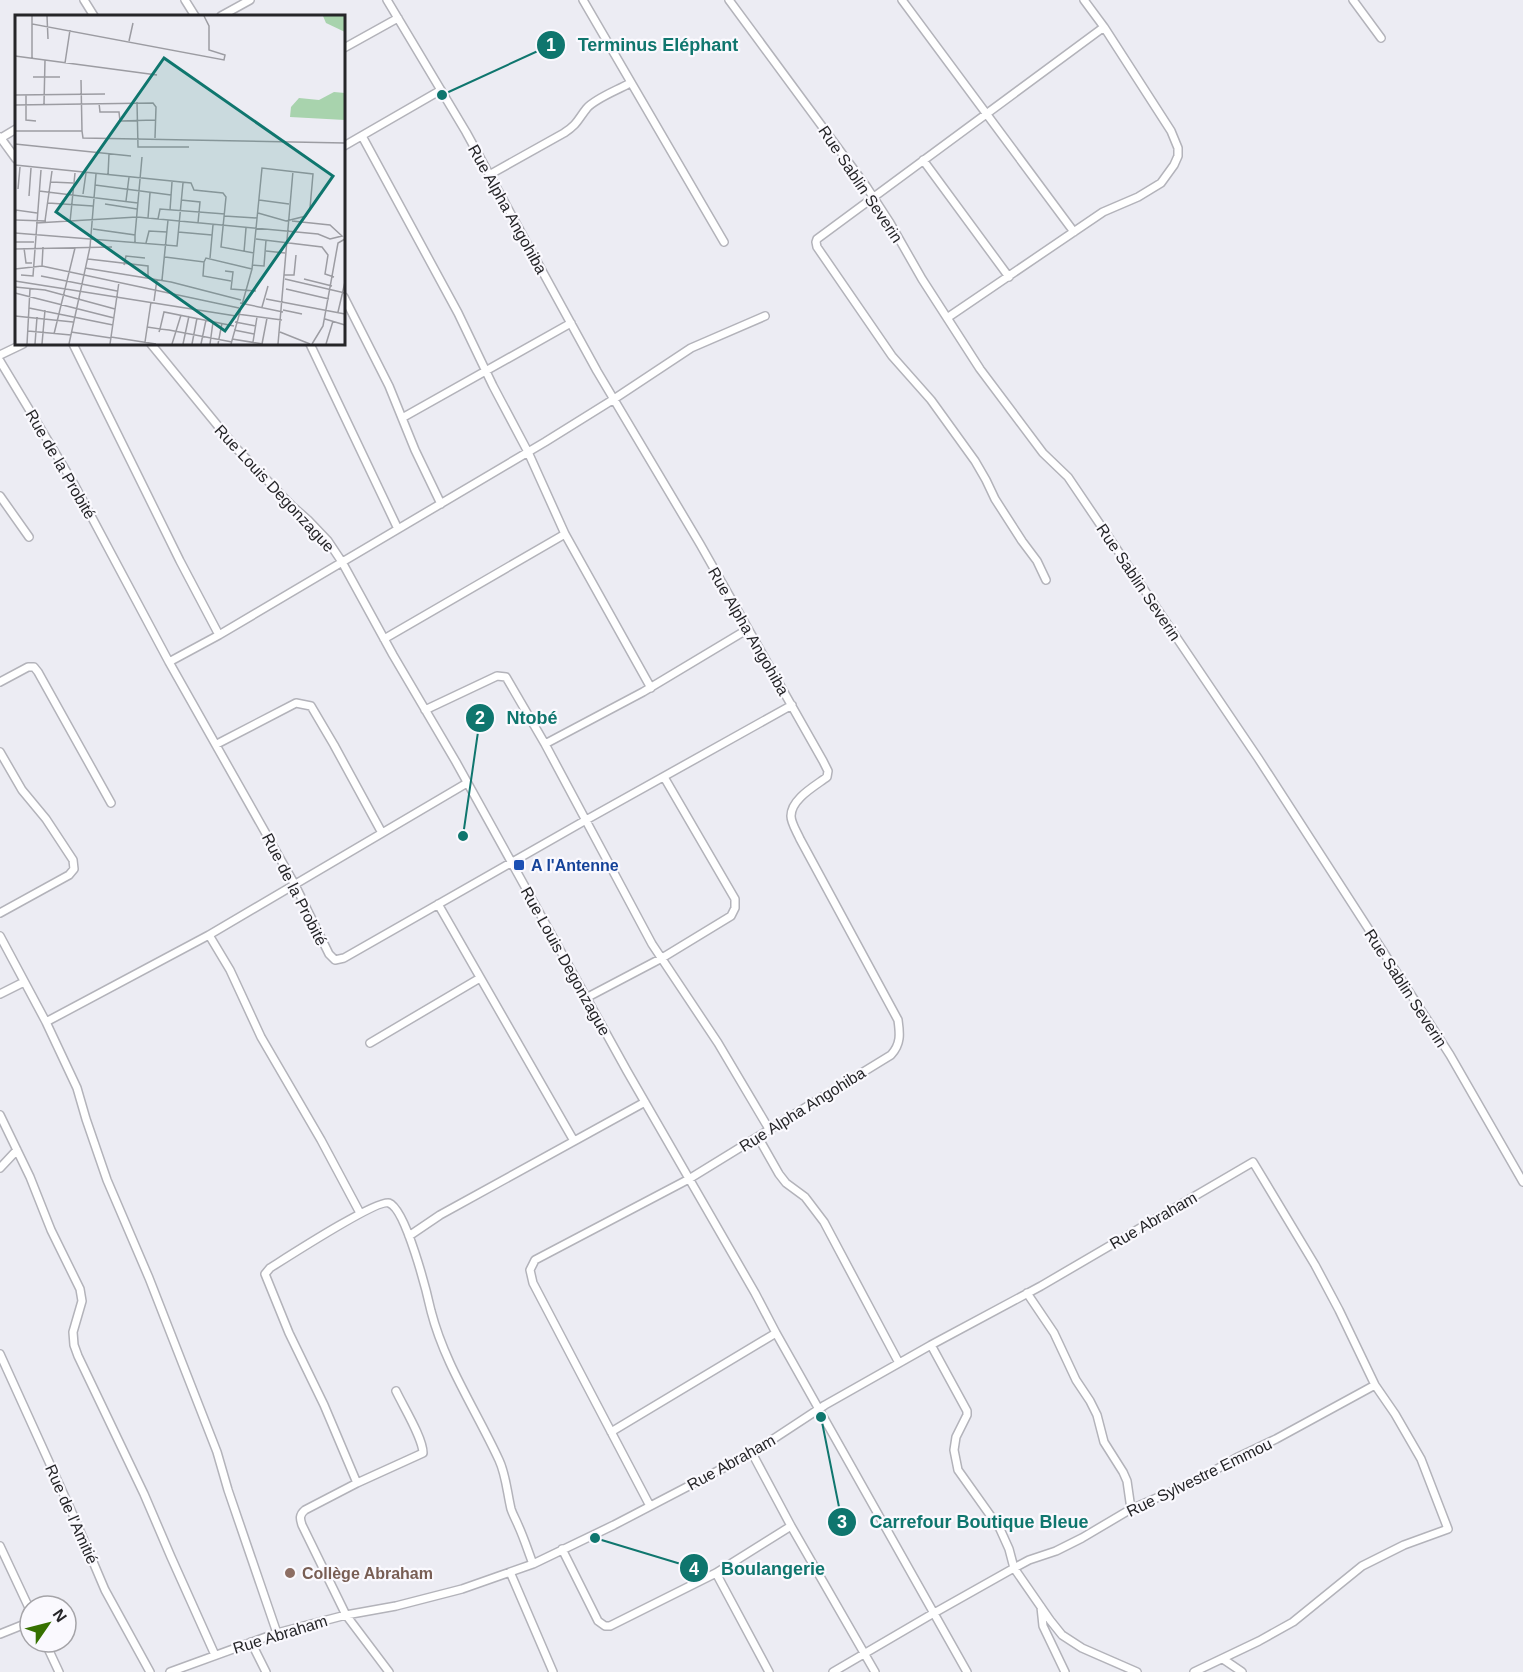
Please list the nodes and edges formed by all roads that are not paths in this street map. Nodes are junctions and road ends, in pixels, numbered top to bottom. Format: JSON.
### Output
{"nodes":[{"id":1,"x":84,"y":0,"type":"edge"},
{"id":2,"x":185,"y":0,"type":"edge"},
{"id":3,"x":250,"y":0,"type":"edge"},
{"id":4,"x":387,"y":0,"type":"edge"},
{"id":5,"x":583,"y":0,"type":"edge"},
{"id":6,"x":729,"y":0,"type":"edge"},
{"id":7,"x":902,"y":0,"type":"edge"},
{"id":8,"x":1084,"y":0,"type":"edge"},
{"id":9,"x":1353,"y":0,"type":"edge"},
{"id":10,"x":93,"y":15,"type":"edge"},
{"id":11,"x":194,"y":15,"type":"edge"},
{"id":12,"x":223,"y":15,"type":"edge"},
{"id":13,"x":398,"y":18,"type":"junction"},
{"id":14,"x":1104,"y":27,"type":"junction"},
{"id":15,"x":1381,"y":38,"type":"dead end"},
{"id":16,"x":345,"y":47,"type":"edge"},
{"id":17,"x":630,"y":83,"type":"junction"},
{"id":18,"x":441,"y":90,"type":"junction"},
{"id":19,"x":987,"y":113,"type":"junction"},
{"id":20,"x":15,"y":130,"type":"edge"},
{"id":21,"x":362,"y":136,"type":"junction"},
{"id":22,"x":0,"y":137,"type":"edge"},
{"id":23,"x":345,"y":145,"type":"edge"},
{"id":24,"x":15,"y":158,"type":"edge"},
{"id":25,"x":923,"y":160,"type":"junction"},
{"id":26,"x":489,"y":174,"type":"junction"},
{"id":27,"x":873,"y":197,"type":"junction"},
{"id":28,"x":1074,"y":232,"type":"junction"},
{"id":29,"x":724,"y":243,"type":"dead end"},
{"id":30,"x":1009,"y":277,"type":"junction"},
{"id":31,"x":345,"y":299,"type":"edge"},
{"id":32,"x":765,"y":316,"type":"dead end"},
{"id":33,"x":947,"y":318,"type":"junction"},
{"id":34,"x":572,"y":323,"type":"junction"},
{"id":35,"x":21,"y":345,"type":"edge"},
{"id":36,"x":73,"y":345,"type":"edge"},
{"id":37,"x":152,"y":345,"type":"edge"},
{"id":38,"x":310,"y":345,"type":"edge"},
{"id":39,"x":0,"y":355,"type":"edge"},
{"id":40,"x":0,"y":361,"type":"edge"},
{"id":41,"x":487,"y":370,"type":"junction"},
{"id":42,"x":614,"y":399,"type":"junction"},
{"id":43,"x":402,"y":418,"type":"junction"},
{"id":44,"x":528,"y":452,"type":"junction"},
{"id":45,"x":0,"y":496,"type":"edge"},
{"id":46,"x":441,"y":504,"type":"junction"},
{"id":47,"x":398,"y":529,"type":"junction"},
{"id":48,"x":565,"y":534,"type":"junction"},
{"id":49,"x":29,"y":537,"type":"dead end"},
{"id":50,"x":342,"y":562,"type":"junction"},
{"id":51,"x":1046,"y":580,"type":"dead end"},
{"id":52,"x":748,"y":629,"type":"junction"},
{"id":53,"x":219,"y":635,"type":"junction"},
{"id":54,"x":384,"y":639,"type":"junction"},
{"id":55,"x":169,"y":662,"type":"junction"},
{"id":56,"x":0,"y":682,"type":"edge"},
{"id":57,"x":651,"y":688,"type":"junction"},
{"id":58,"x":792,"y":705,"type":"junction"},
{"id":59,"x":425,"y":711,"type":"junction"},
{"id":60,"x":217,"y":744,"type":"junction"},
{"id":61,"x":545,"y":744,"type":"junction"},
{"id":62,"x":0,"y":752,"type":"edge"},
{"id":63,"x":664,"y":777,"type":"junction"},
{"id":64,"x":467,"y":783,"type":"junction"},
{"id":65,"x":111,"y":803,"type":"dead end"},
{"id":66,"x":586,"y":820,"type":"junction"},
{"id":67,"x":382,"y":832,"type":"junction"},
{"id":68,"x":510,"y":862,"type":"junction"},
{"id":69,"x":295,"y":885,"type":"junction"},
{"id":70,"x":438,"y":904,"type":"junction"},
{"id":71,"x":0,"y":913,"type":"edge"},
{"id":72,"x":209,"y":934,"type":"junction"},
{"id":73,"x":0,"y":936,"type":"edge"},
{"id":74,"x":662,"y":958,"type":"junction"},
{"id":75,"x":480,"y":978,"type":"junction"},
{"id":76,"x":24,"y":982,"type":"junction"},
{"id":77,"x":0,"y":994,"type":"edge"},
{"id":78,"x":586,"y":998,"type":"junction"},
{"id":79,"x":46,"y":1022,"type":"junction"},
{"id":80,"x":370,"y":1043,"type":"dead end"},
{"id":81,"x":645,"y":1102,"type":"junction"},
{"id":82,"x":0,"y":1115,"type":"edge"},
{"id":83,"x":769,"y":1129,"type":"junction"},
{"id":84,"x":758,"y":1137,"type":"junction"},
{"id":85,"x":574,"y":1141,"type":"junction"},
{"id":86,"x":17,"y":1150,"type":"junction"},
{"id":87,"x":0,"y":1168,"type":"edge"},
{"id":88,"x":689,"y":1179,"type":"junction"},
{"id":89,"x":1523,"y":1182,"type":"edge"},
{"id":90,"x":360,"y":1213,"type":"junction"},
{"id":91,"x":409,"y":1236,"type":"junction"},
{"id":92,"x":1027,"y":1293,"type":"junction"},
{"id":93,"x":776,"y":1333,"type":"junction"},
{"id":94,"x":931,"y":1345,"type":"junction"},
{"id":95,"x":0,"y":1353,"type":"edge"},
{"id":96,"x":899,"y":1363,"type":"junction"},
{"id":97,"x":1376,"y":1386,"type":"junction"},
{"id":98,"x":396,"y":1391,"type":"dead end"},
{"id":99,"x":819,"y":1409,"type":"junction"},
{"id":100,"x":611,"y":1431,"type":"junction"},
{"id":101,"x":752,"y":1453,"type":"junction"},
{"id":102,"x":357,"y":1483,"type":"junction"},
{"id":103,"x":650,"y":1506,"type":"junction"},
{"id":104,"x":1131,"y":1509,"type":"junction"},
{"id":105,"x":791,"y":1526,"type":"junction"},
{"id":106,"x":0,"y":1546,"type":"edge"},
{"id":107,"x":562,"y":1549,"type":"junction"},
{"id":108,"x":2,"y":1556,"type":"edge"},
{"id":109,"x":533,"y":1564,"type":"junction"},
{"id":110,"x":1014,"y":1568,"type":"junction"},
{"id":111,"x":510,"y":1572,"type":"junction"},
{"id":112,"x":716,"y":1573,"type":"junction"},
{"id":113,"x":22,"y":1594,"type":"edge"},
{"id":114,"x":1041,"y":1607,"type":"junction"},
{"id":115,"x":934,"y":1613,"type":"junction"},
{"id":116,"x":346,"y":1615,"type":"junction"},
{"id":117,"x":18,"y":1627,"type":"edge"},
{"id":118,"x":277,"y":1633,"type":"junction"},
{"id":119,"x":0,"y":1634,"type":"edge"},
{"id":120,"x":251,"y":1642,"type":"junction"},
{"id":121,"x":51,"y":1654,"type":"edge"},
{"id":122,"x":864,"y":1654,"type":"junction"},
{"id":123,"x":215,"y":1655,"type":"junction"},
{"id":124,"x":1223,"y":1659,"type":"junction"},
{"id":125,"x":59,"y":1672,"type":"edge"},
{"id":126,"x":150,"y":1672,"type":"edge"},
{"id":127,"x":170,"y":1672,"type":"edge"},
{"id":128,"x":266,"y":1672,"type":"edge"},
{"id":129,"x":389,"y":1672,"type":"edge"},
{"id":130,"x":553,"y":1672,"type":"edge"},
{"id":131,"x":769,"y":1672,"type":"edge"},
{"id":132,"x":834,"y":1672,"type":"edge"},
{"id":133,"x":874,"y":1672,"type":"edge"},
{"id":134,"x":967,"y":1672,"type":"edge"},
{"id":135,"x":1065,"y":1672,"type":"edge"},
{"id":136,"x":1137,"y":1672,"type":"edge"},
{"id":137,"x":1194,"y":1672,"type":"edge"},
{"id":138,"x":1242,"y":1672,"type":"edge"}],
"edges":[{"from":1,"to":10,"type":"street"},
{"from":2,"to":11,"type":"street"},
{"from":3,"to":12,"type":"street"},
{"from":4,"to":13,"type":"street","name":"Rue Alpha Angohiba"},
{"from":5,"to":17,"type":"street"},
{"from":6,"to":27,"type":"street","name":"Rue Sablin Severin"},
{"from":7,"to":19,"type":"street"},
{"from":8,"to":14,"type":"street"},
{"from":9,"to":15,"type":"street"},
{"from":13,"to":16,"type":"street"},
{"from":13,"to":18,"type":"street","name":"Rue Alpha Angohiba"},
{"from":14,"to":19,"type":"street"},
{"from":14,"to":28,"type":"street"},
{"from":17,"to":26,"type":"street"},
{"from":17,"to":29,"type":"street"},
{"from":18,"to":21,"type":"street"},
{"from":18,"to":26,"type":"street","name":"Rue Alpha Angohiba"},
{"from":19,"to":25,"type":"street"},
{"from":19,"to":28,"type":"street"},
{"from":20,"to":22,"type":"street"},
{"from":21,"to":23,"type":"street"},
{"from":21,"to":41,"type":"street"},
{"from":22,"to":24,"type":"street"},
{"from":25,"to":27,"type":"street"},
{"from":25,"to":30,"type":"street"},
{"from":26,"to":34,"type":"street","name":"Rue Alpha Angohiba"},
{"from":27,"to":33,"type":"street","name":"Rue Sablin Severin"},
{"from":27,"to":51,"type":"street"},
{"from":28,"to":30,"type":"street"},
{"from":30,"to":33,"type":"street"},
{"from":31,"to":43,"type":"street"},
{"from":32,"to":42,"type":"street"},
{"from":33,"to":89,"type":"street","name":"Rue Sablin Severin"},
{"from":34,"to":41,"type":"street"},
{"from":34,"to":42,"type":"street","name":"Rue Alpha Angohiba"},
{"from":35,"to":39,"type":"street"},
{"from":36,"to":53,"type":"street"},
{"from":37,"to":50,"type":"street","name":"Rue Louis Degonzague"},
{"from":38,"to":47,"type":"street"},
{"from":40,"to":55,"type":"street","name":"Rue de la Probité"},
{"from":41,"to":43,"type":"street"},
{"from":41,"to":44,"type":"street"},
{"from":42,"to":44,"type":"street"},
{"from":42,"to":52,"type":"street","name":"Rue Alpha Angohiba"},
{"from":43,"to":46,"type":"street"},
{"from":44,"to":46,"type":"street"},
{"from":44,"to":48,"type":"street"},
{"from":45,"to":49,"type":"street"},
{"from":46,"to":47,"type":"street"},
{"from":47,"to":50,"type":"street"},
{"from":48,"to":54,"type":"street"},
{"from":48,"to":57,"type":"street"},
{"from":50,"to":53,"type":"street"},
{"from":50,"to":54,"type":"street","name":"Rue Louis Degonzague"},
{"from":52,"to":57,"type":"street"},
{"from":52,"to":58,"type":"street","name":"Rue Alpha Angohiba"},
{"from":53,"to":55,"type":"street"},
{"from":54,"to":59,"type":"street","name":"Rue Louis Degonzague"},
{"from":55,"to":60,"type":"street","name":"Rue de la Probité"},
{"from":56,"to":65,"type":"street"},
{"from":57,"to":61,"type":"street"},
{"from":58,"to":63,"type":"street","name":"Rue de la Probité"},
{"from":58,"to":83,"type":"street","name":"Rue Alpha Angohiba"},
{"from":59,"to":61,"type":"street"},
{"from":59,"to":64,"type":"street","name":"Rue Louis Degonzague"},
{"from":60,"to":67,"type":"street"},
{"from":60,"to":69,"type":"street","name":"Rue de la Probité"},
{"from":61,"to":66,"type":"street"},
{"from":62,"to":71,"type":"street"},
{"from":63,"to":66,"type":"street","name":"Rue de la Probité"},
{"from":63,"to":74,"type":"street"},
{"from":64,"to":67,"type":"street"},
{"from":64,"to":68,"type":"street","name":"Rue Louis Degonzague"},
{"from":66,"to":68,"type":"street","name":"Rue de la Probité"},
{"from":66,"to":74,"type":"street"},
{"from":67,"to":69,"type":"street"},
{"from":68,"to":70,"type":"street","name":"Rue de la Probité"},
{"from":68,"to":78,"type":"street","name":"Rue Louis Degonzague"},
{"from":69,"to":70,"type":"street","name":"Rue de la Probité"},
{"from":69,"to":72,"type":"street"},
{"from":70,"to":75,"type":"street"},
{"from":72,"to":79,"type":"street"},
{"from":72,"to":90,"type":"street"},
{"from":73,"to":76,"type":"street"},
{"from":74,"to":78,"type":"street"},
{"from":74,"to":83,"type":"street"},
{"from":75,"to":80,"type":"street"},
{"from":75,"to":85,"type":"street"},
{"from":76,"to":77,"type":"street"},
{"from":76,"to":79,"type":"street"},
{"from":78,"to":81,"type":"street","name":"Rue Louis Degonzague"},
{"from":79,"to":118,"type":"street"},
{"from":81,"to":85,"type":"street"},
{"from":81,"to":88,"type":"street","name":"Rue Louis Degonzague"},
{"from":82,"to":86,"type":"street"},
{"from":83,"to":84,"type":"street","name":"Rue Alpha Angohiba"},
{"from":84,"to":88,"type":"street","name":"Rue Alpha Angohiba"},
{"from":84,"to":96,"type":"street"},
{"from":85,"to":91,"type":"street"},
{"from":86,"to":87,"type":"street"},
{"from":86,"to":123,"type":"street"},
{"from":88,"to":93,"type":"street","name":"Rue Louis Degonzague"},
{"from":88,"to":100,"type":"street","name":"Rue Alpha Angohiba"},
{"from":90,"to":91,"type":"street"},
{"from":90,"to":102,"type":"street"},
{"from":91,"to":109,"type":"street"},
{"from":92,"to":94,"type":"street","name":"Rue Abraham"},
{"from":92,"to":97,"type":"street","name":"Rue Abraham"},
{"from":92,"to":104,"type":"street"},
{"from":93,"to":99,"type":"street","name":"Rue Louis Degonzague"},
{"from":93,"to":100,"type":"street"},
{"from":94,"to":96,"type":"street","name":"Rue Abraham"},
{"from":94,"to":110,"type":"street"},
{"from":95,"to":126,"type":"street","name":"Rue de l'Amitié"},
{"from":96,"to":99,"type":"street","name":"Rue Abraham"},
{"from":97,"to":104,"type":"street","name":"Rue Sylvestre Emmou"},
{"from":97,"to":124,"type":"street"},
{"from":98,"to":102,"type":"street"},
{"from":99,"to":101,"type":"street","name":"Rue Abraham"},
{"from":99,"to":115,"type":"street","name":"Rue Louis Degonzague"},
{"from":100,"to":103,"type":"street"},
{"from":101,"to":103,"type":"street","name":"Rue Abraham"},
{"from":101,"to":105,"type":"street"},
{"from":102,"to":116,"type":"street"},
{"from":103,"to":107,"type":"street","name":"Rue Abraham"},
{"from":104,"to":110,"type":"street","name":"Rue Sylvestre Emmou"},
{"from":105,"to":112,"type":"street"},
{"from":105,"to":122,"type":"street"},
{"from":106,"to":108,"type":"street"},
{"from":107,"to":109,"type":"street","name":"Rue Abraham"},
{"from":107,"to":112,"type":"street"},
{"from":108,"to":113,"type":"street"},
{"from":109,"to":111,"type":"street","name":"Rue Abraham"},
{"from":110,"to":114,"type":"street"},
{"from":110,"to":115,"type":"street","name":"Rue Sylvestre Emmou"},
{"from":111,"to":116,"type":"street","name":"Rue Abraham"},
{"from":111,"to":130,"type":"street"},
{"from":112,"to":131,"type":"street"},
{"from":114,"to":135,"type":"street"},
{"from":114,"to":136,"type":"street"},
{"from":115,"to":122,"type":"street","name":"Rue Sylvestre Emmou"},
{"from":115,"to":134,"type":"street","name":"Rue Louis Degonzague"},
{"from":116,"to":118,"type":"street","name":"Rue Abraham"},
{"from":116,"to":129,"type":"street"},
{"from":117,"to":119,"type":"street"},
{"from":118,"to":120,"type":"street","name":"Rue Abraham"},
{"from":120,"to":123,"type":"street","name":"Rue Abraham"},
{"from":120,"to":128,"type":"street"},
{"from":121,"to":125,"type":"street"},
{"from":122,"to":132,"type":"street","name":"Rue Sylvestre Emmou"},
{"from":122,"to":133,"type":"street"},
{"from":123,"to":127,"type":"street","name":"Rue Abraham"},
{"from":124,"to":137,"type":"street"},
{"from":124,"to":138,"type":"street"}]}
